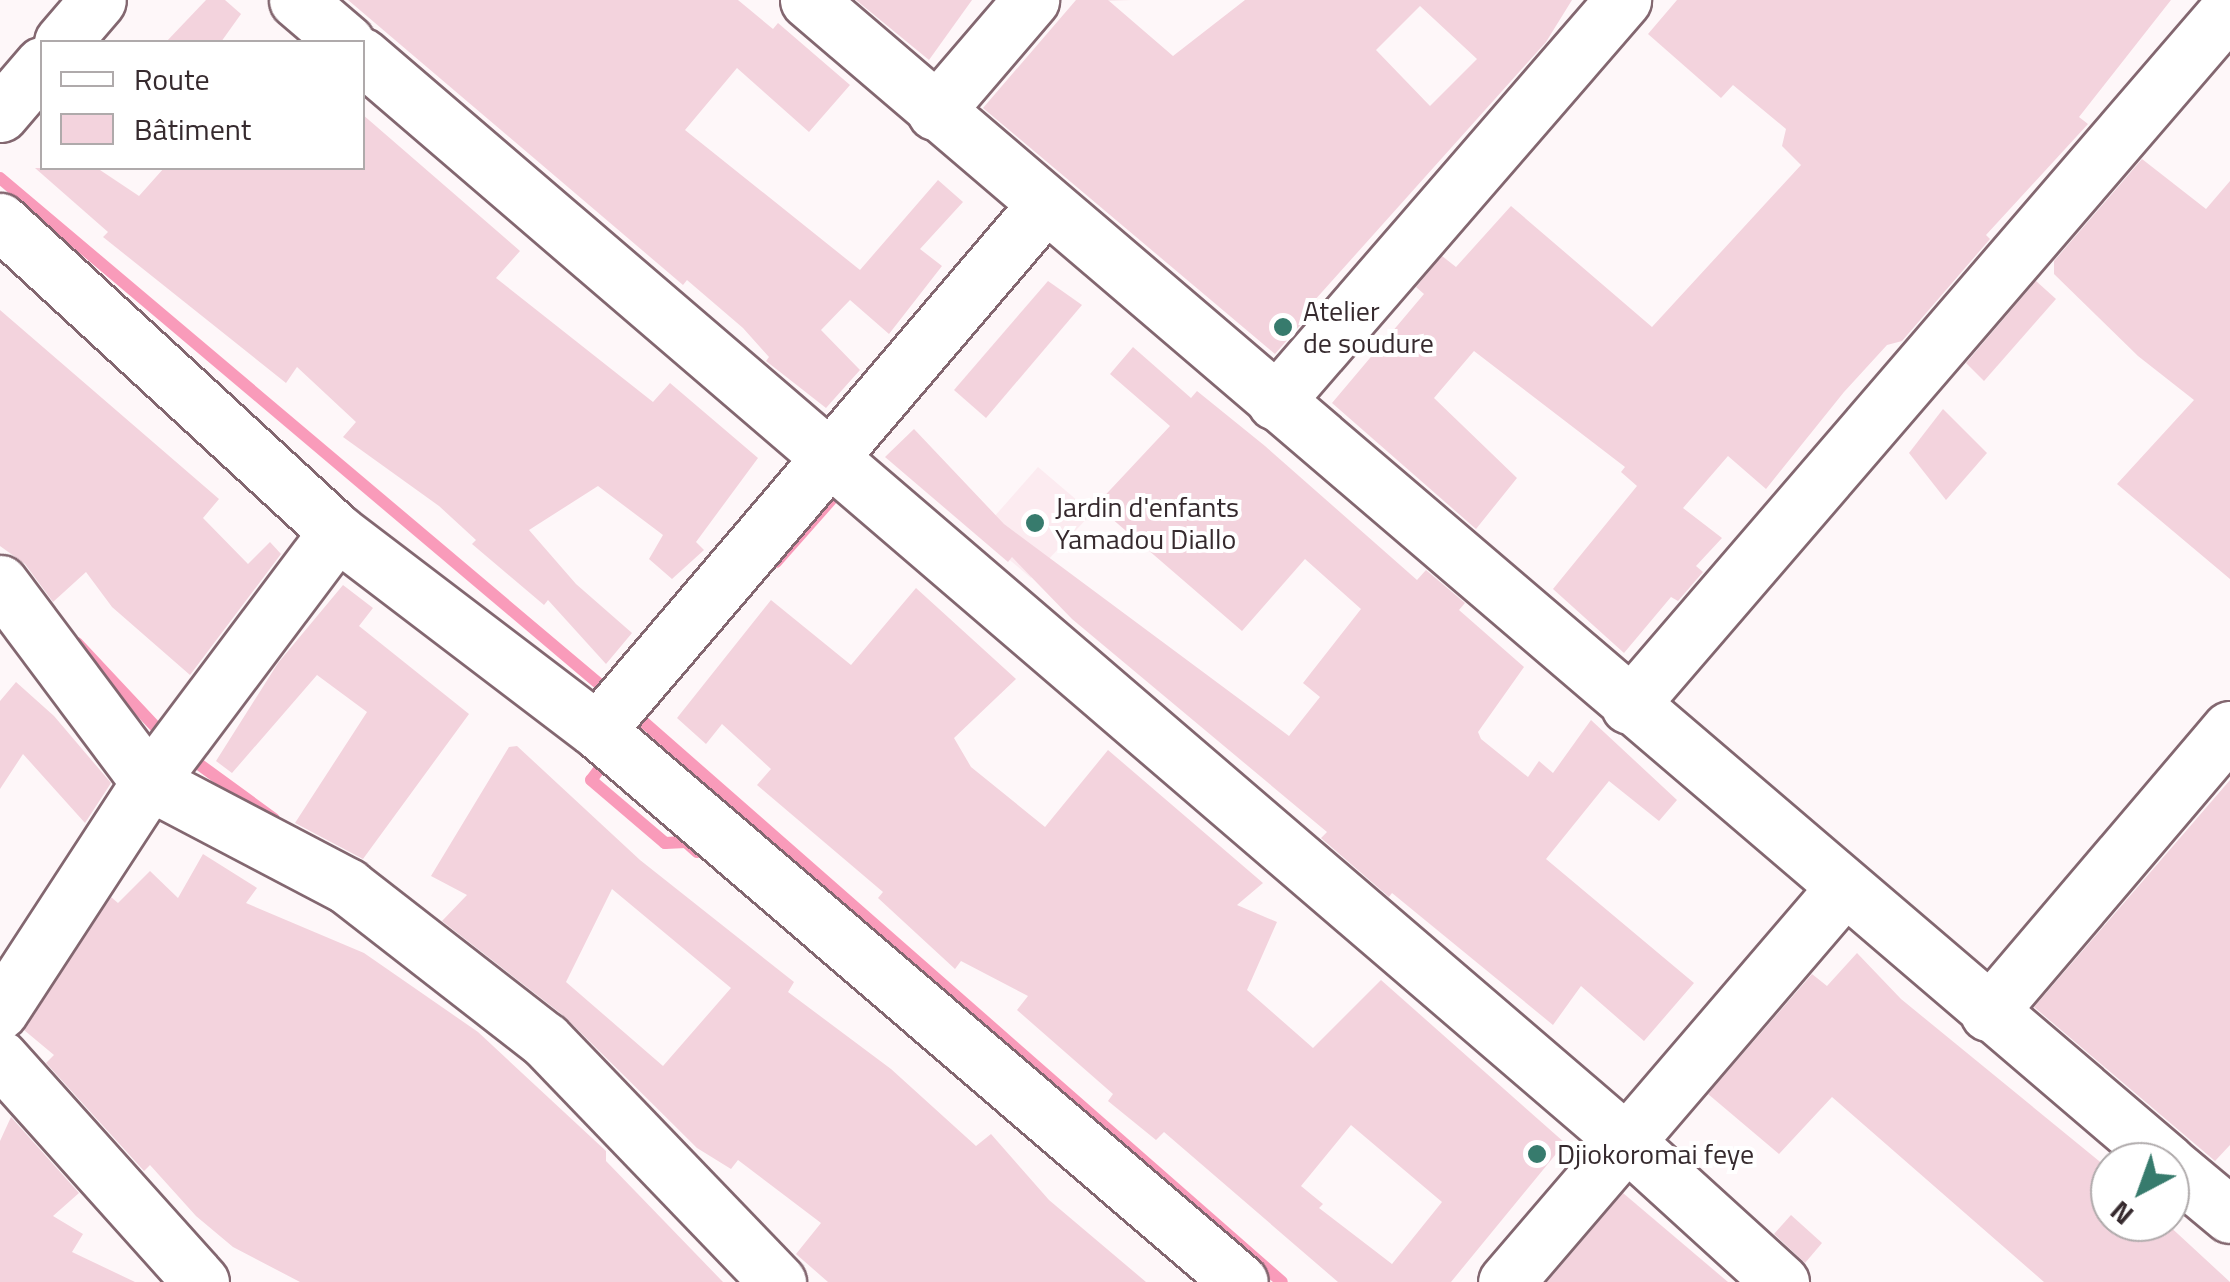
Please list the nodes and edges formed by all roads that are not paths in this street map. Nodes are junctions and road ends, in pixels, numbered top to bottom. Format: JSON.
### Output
{"nodes":[{"id":1,"x":98,"y":0,"type":"edge"},
{"id":2,"x":297,"y":0,"type":"edge"},
{"id":3,"x":808,"y":0,"type":"edge"},
{"id":4,"x":1031,"y":0,"type":"edge"},
{"id":5,"x":1623,"y":0,"type":"edge"},
{"id":6,"x":2230,"y":8,"type":"edge"},
{"id":7,"x":64,"y":40,"type":"edge"},
{"id":8,"x":344,"y":40,"type":"edge"},
{"id":9,"x":365,"y":59,"type":"edge"},
{"id":10,"x":40,"y":67,"type":"edge"},
{"id":11,"x":934,"y":112,"type":"junction"},
{"id":12,"x":0,"y":114,"type":"edge"},
{"id":13,"x":1044,"y":206,"type":"junction"},
{"id":14,"x":0,"y":222,"type":"edge"},
{"id":15,"x":1275,"y":402,"type":"junction"},
{"id":16,"x":832,"y":459,"type":"junction"},
{"id":17,"x":338,"y":532,"type":"junction"},
{"id":18,"x":0,"y":583,"type":"edge"},
{"id":19,"x":1629,"y":706,"type":"junction"},
{"id":20,"x":2230,"y":729,"type":"edge"},
{"id":21,"x":597,"y":730,"type":"junction"},
{"id":22,"x":148,"y":782,"type":"junction"},
{"id":23,"x":1843,"y":889,"type":"junction"},
{"id":24,"x":0,"y":1012,"type":"edge"},
{"id":25,"x":1988,"y":1013,"type":"junction"},
{"id":26,"x":0,"y":1058,"type":"edge"},
{"id":27,"x":2143,"y":1142,"type":"edge"},
{"id":28,"x":1628,"y":1143,"type":"junction"},
{"id":29,"x":2190,"y":1181,"type":"edge"},
{"id":30,"x":2230,"y":1214,"type":"edge"},
{"id":31,"x":201,"y":1282,"type":"edge"},
{"id":32,"x":778,"y":1282,"type":"edge"},
{"id":33,"x":1240,"y":1282,"type":"edge"},
{"id":34,"x":1506,"y":1282,"type":"edge"},
{"id":35,"x":1780,"y":1282,"type":"edge"}],
"edges":[{"from":1,"to":7,"type":"street"},
{"from":2,"to":8,"type":"street"},
{"from":3,"to":11,"type":"street"},
{"from":4,"to":11,"type":"street"},
{"from":5,"to":15,"type":"street"},
{"from":6,"to":19,"type":"street"},
{"from":9,"to":16,"type":"street"},
{"from":10,"to":12,"type":"street"},
{"from":11,"to":13,"type":"street"},
{"from":13,"to":15,"type":"street"},
{"from":13,"to":16,"type":"street"},
{"from":14,"to":17,"type":"street"},
{"from":15,"to":19,"type":"street"},
{"from":16,"to":21,"type":"street"},
{"from":16,"to":28,"type":"street"},
{"from":17,"to":21,"type":"street"},
{"from":17,"to":22,"type":"street"},
{"from":18,"to":22,"type":"street"},
{"from":19,"to":23,"type":"street"},
{"from":20,"to":25,"type":"street"},
{"from":21,"to":33,"type":"street"},
{"from":22,"to":24,"type":"street"},
{"from":22,"to":32,"type":"street"},
{"from":23,"to":25,"type":"street"},
{"from":23,"to":28,"type":"street"},
{"from":25,"to":27,"type":"street"},
{"from":26,"to":31,"type":"street"},
{"from":28,"to":34,"type":"street"},
{"from":28,"to":35,"type":"street"},
{"from":29,"to":30,"type":"street"}]}
